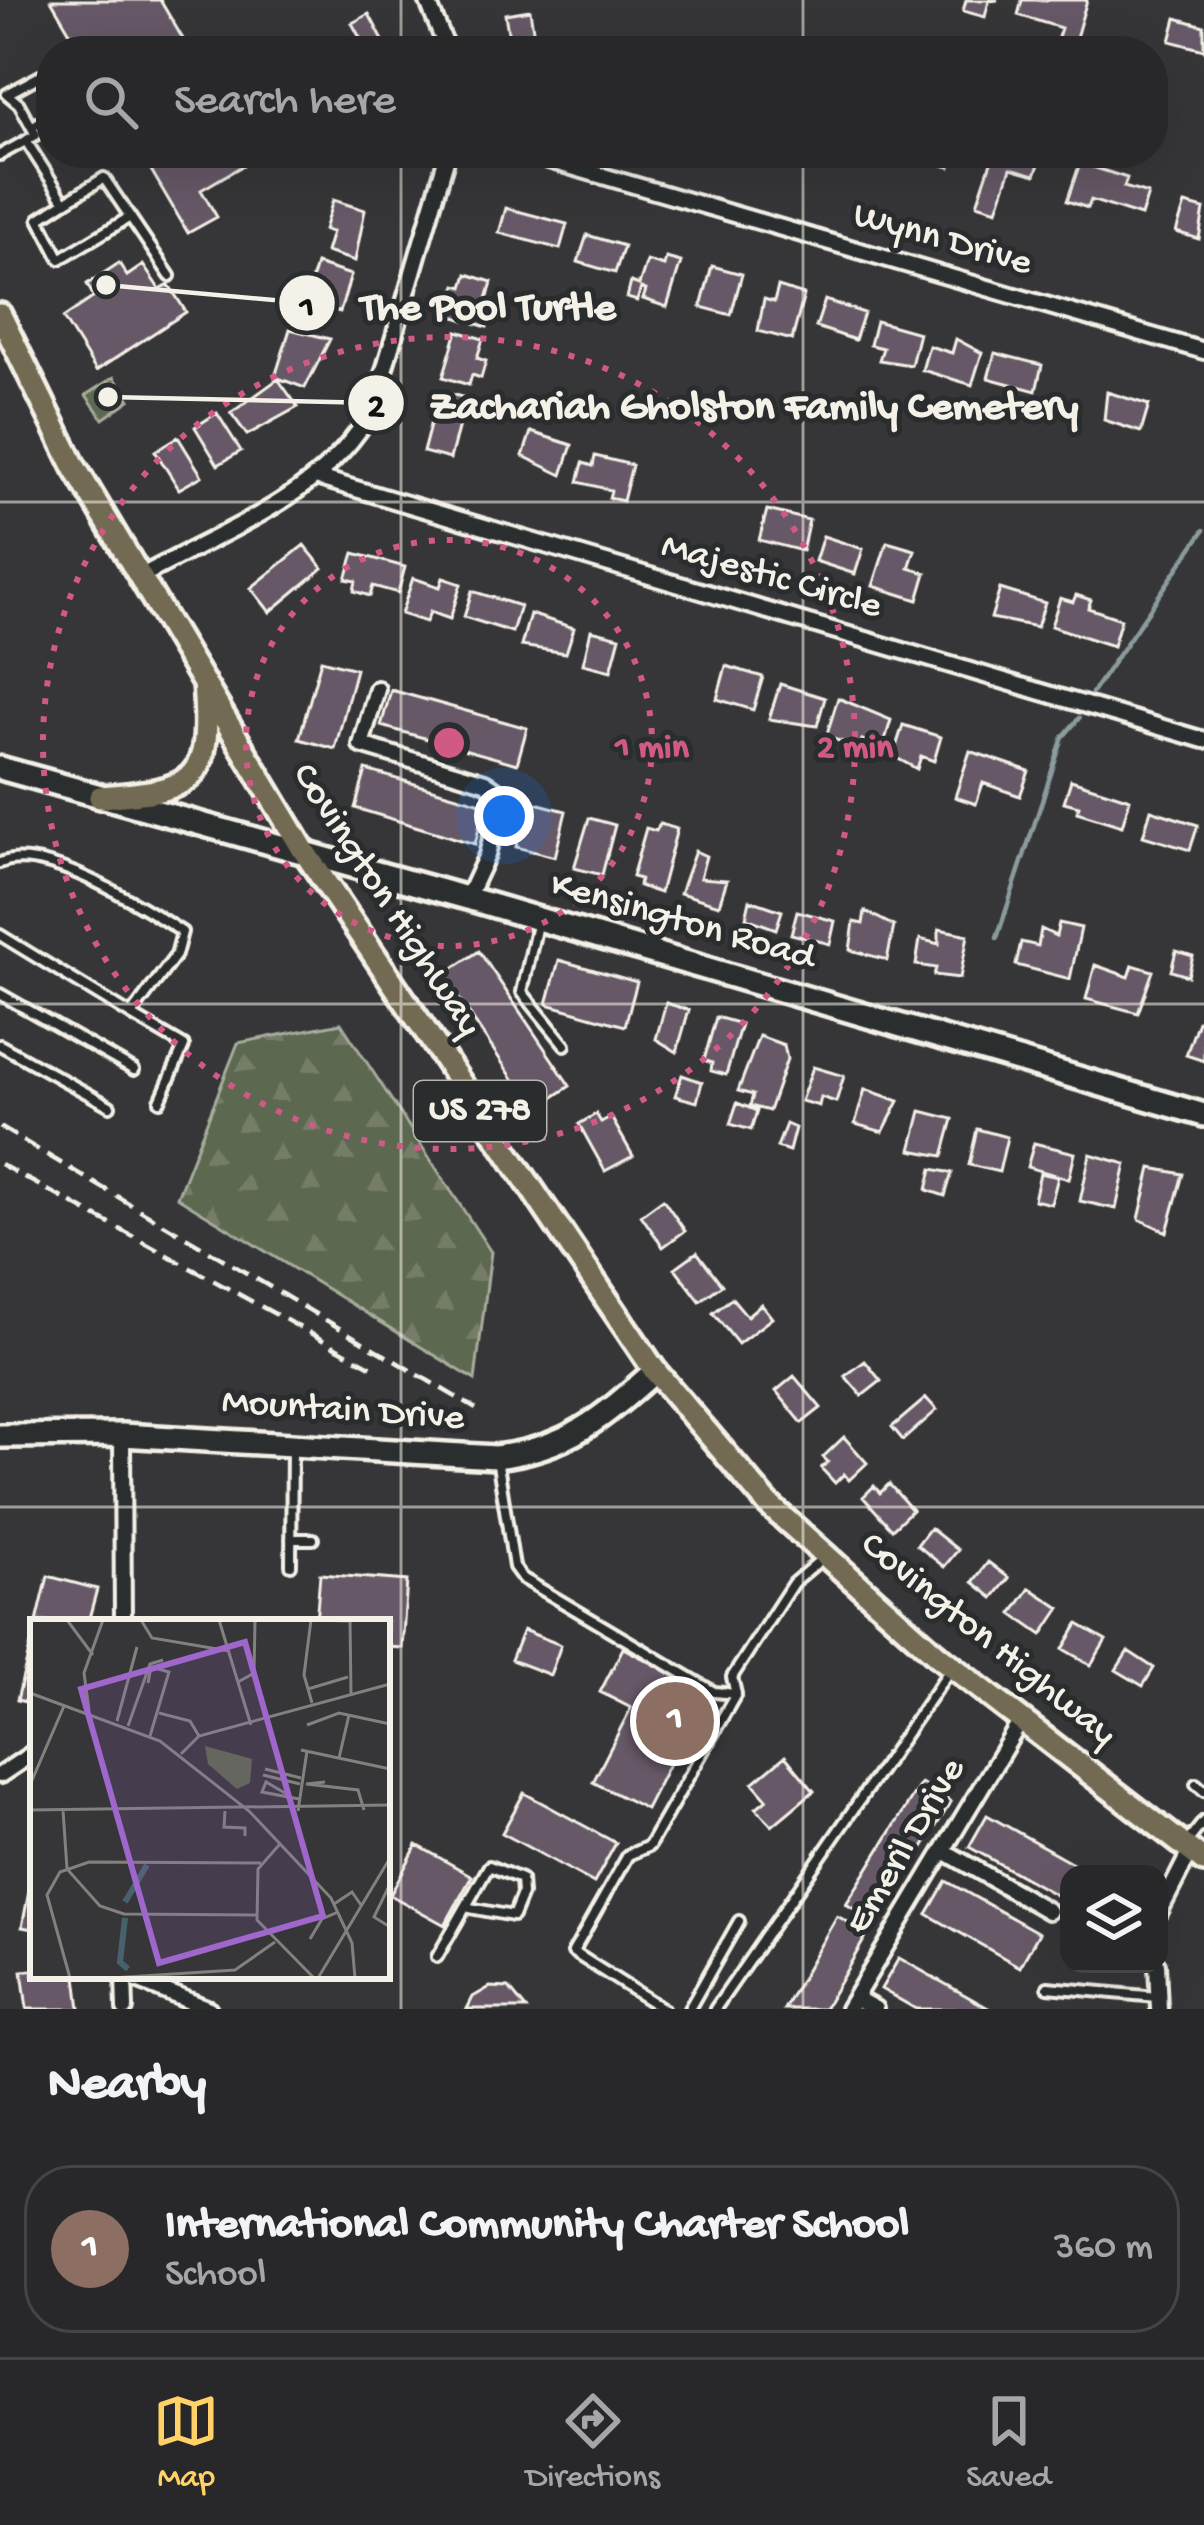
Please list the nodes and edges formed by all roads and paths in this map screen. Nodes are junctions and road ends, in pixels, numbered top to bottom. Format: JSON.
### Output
{"nodes":[{"id":1,"x":427,"y":0,"type":"edge"},
{"id":2,"x":442,"y":36,"type":"edge"},
{"id":3,"x":36,"y":78,"type":"edge"},
{"id":4,"x":36,"y":124,"type":"edge"},
{"id":5,"x":32,"y":127,"type":"junction"},
{"id":6,"x":26,"y":141,"type":"junction"},
{"id":7,"x":0,"y":155,"type":"edge"},
{"id":8,"x":36,"y":157,"type":"edge"},
{"id":9,"x":43,"y":168,"type":"edge"},
{"id":10,"x":444,"y":168,"type":"edge"},
{"id":11,"x":576,"y":168,"type":"edge"},
{"id":12,"x":65,"y":202,"type":"junction"},
{"id":13,"x":130,"y":217,"type":"junction"},
{"id":14,"x":170,"y":276,"type":"dead end"},
{"id":15,"x":0,"y":314,"type":"edge"},
{"id":16,"x":1204,"y":351,"type":"edge"},
{"id":17,"x":320,"y":478,"type":"junction"},
{"id":18,"x":140,"y":577,"type":"junction"},
{"id":19,"x":203,"y":677,"type":"junction"},
{"id":20,"x":377,"y":689,"type":"dead end"},
{"id":21,"x":1204,"y":740,"type":"edge"},
{"id":22,"x":0,"y":768,"type":"edge"},
{"id":23,"x":100,"y":797,"type":"junction"},
{"id":24,"x":304,"y":851,"type":"junction"},
{"id":25,"x":0,"y":863,"type":"edge"},
{"id":26,"x":467,"y":898,"type":"junction"},
{"id":27,"x":538,"y":919,"type":"junction"},
{"id":28,"x":0,"y":934,"type":"edge"},
{"id":29,"x":0,"y":994,"type":"edge"},
{"id":30,"x":131,"y":1016,"type":"junction"},
{"id":31,"x":0,"y":1045,"type":"edge"},
{"id":32,"x":565,"y":1045,"type":"dead end"},
{"id":33,"x":134,"y":1070,"type":"dead end"},
{"id":34,"x":160,"y":1101,"type":"dead end"},
{"id":35,"x":110,"y":1106,"type":"dead end"},
{"id":36,"x":1204,"y":1115,"type":"edge"},
{"id":37,"x":655,"y":1371,"type":"junction"},
{"id":38,"x":122,"y":1435,"type":"junction"},
{"id":39,"x":0,"y":1436,"type":"edge"},
{"id":40,"x":291,"y":1444,"type":"junction"},
{"id":41,"x":496,"y":1457,"type":"junction"},
{"id":42,"x":291,"y":1539,"type":"junction"},
{"id":43,"x":313,"y":1539,"type":"dead end"},
{"id":44,"x":826,"y":1556,"type":"junction"},
{"id":45,"x":291,"y":1565,"type":"dead end"},
{"id":46,"x":123,"y":1619,"type":"edge"},
{"id":47,"x":953,"y":1665,"type":"junction"},
{"id":48,"x":736,"y":1694,"type":"junction"},
{"id":49,"x":1022,"y":1719,"type":"junction"},
{"id":50,"x":30,"y":1755,"type":"edge"},
{"id":51,"x":0,"y":1775,"type":"edge"},
{"id":52,"x":1204,"y":1821,"type":"edge"},
{"id":53,"x":944,"y":1851,"type":"junction"},
{"id":54,"x":1192,"y":1853,"type":"edge"},
{"id":55,"x":1168,"y":1896,"type":"edge"},
{"id":56,"x":470,"y":1908,"type":"junction"},
{"id":57,"x":1048,"y":1911,"type":"dead end"},
{"id":58,"x":739,"y":1921,"type":"dead end"},
{"id":59,"x":437,"y":1957,"type":"dead end"},
{"id":60,"x":1157,"y":1973,"type":"edge"},
{"id":61,"x":126,"y":1979,"type":"edge"},
{"id":62,"x":134,"y":1979,"type":"edge"},
{"id":63,"x":1048,"y":1987,"type":"dead end"},
{"id":64,"x":852,"y":2003,"type":"edge"},
{"id":65,"x":1159,"y":2003,"type":"edge"},
{"id":66,"x":124,"y":2009,"type":"edge"},
{"id":67,"x":209,"y":2009,"type":"edge"},
{"id":68,"x":663,"y":2009,"type":"edge"},
{"id":69,"x":689,"y":2009,"type":"edge"},
{"id":70,"x":715,"y":2009,"type":"edge"},
{"id":71,"x":875,"y":2009,"type":"edge"}],
"edges":[{"from":1,"to":2,"type":"street"},
{"from":3,"to":5,"type":"lane"},
{"from":4,"to":5,"type":"lane"},
{"from":5,"to":6,"type":"lane"},
{"from":6,"to":7,"type":"lane"},
{"from":6,"to":8,"type":"lane"},
{"from":9,"to":12,"type":"lane"},
{"from":10,"to":17,"type":"street"},
{"from":11,"to":16,"type":"street","name":"Wynn Drive"},
{"from":12,"to":13,"type":"lane"},
{"from":12,"to":13,"type":"lane"},
{"from":13,"to":14,"type":"lane"},
{"from":15,"to":18,"type":"main road","name":"Covington Highway","number":"US 278"},
{"from":17,"to":18,"type":"street"},
{"from":17,"to":21,"type":"street","name":"Majestic Circle"},
{"from":18,"to":19,"type":"main road","name":"Covington Highway","number":"US 278"},
{"from":19,"to":23,"type":"main road"},
{"from":19,"to":24,"type":"main road","name":"Covington Highway","number":"US 278"},
{"from":20,"to":26,"type":"street"},
{"from":22,"to":23,"type":"street","name":"Kensington Road"},
{"from":23,"to":24,"type":"street","name":"Kensington Road"},
{"from":24,"to":26,"type":"street","name":"Kensington Road"},
{"from":24,"to":37,"type":"main road","name":"Covington Highway","number":"US 278"},
{"from":25,"to":30,"type":"lane"},
{"from":26,"to":27,"type":"street","name":"Kensington Road"},
{"from":27,"to":32,"type":"lane"},
{"from":27,"to":36,"type":"street","name":"Kensington Road"},
{"from":28,"to":30,"type":"lane"},
{"from":29,"to":33,"type":"lane"},
{"from":30,"to":34,"type":"lane"},
{"from":31,"to":35,"type":"lane"},
{"from":37,"to":41,"type":"street","name":"Mountain Drive"},
{"from":37,"to":44,"type":"main road","name":"Covington Highway","number":"US 278"},
{"from":38,"to":39,"type":"street","name":"Mountain Drive"},
{"from":38,"to":40,"type":"street","name":"Mountain Drive"},
{"from":38,"to":46,"type":"street"},
{"from":40,"to":41,"type":"street","name":"Mountain Drive"},
{"from":40,"to":42,"type":"lane"},
{"from":41,"to":48,"type":"lane"},
{"from":42,"to":43,"type":"lane"},
{"from":42,"to":45,"type":"lane"},
{"from":44,"to":47,"type":"main road","name":"Covington Highway","number":"US 278"},
{"from":44,"to":48,"type":"lane"},
{"from":47,"to":49,"type":"main road","name":"Covington Highway","number":"US 278"},
{"from":47,"to":70,"type":"lane"},
{"from":48,"to":68,"type":"lane"},
{"from":49,"to":53,"type":"street","name":"Emeril Drive"},
{"from":49,"to":54,"type":"main road","name":"Covington Highway","number":"US 278"},
{"from":50,"to":51,"type":"street"},
{"from":52,"to":54,"type":"lane"},
{"from":53,"to":57,"type":"street"},
{"from":53,"to":64,"type":"street","name":"Emeril Drive"},
{"from":54,"to":55,"type":"street"},
{"from":56,"to":56,"type":"lane"},
{"from":56,"to":59,"type":"lane"},
{"from":58,"to":69,"type":"lane"},
{"from":60,"to":65,"type":"street"},
{"from":61,"to":66,"type":"street"},
{"from":62,"to":67,"type":"street"},
{"from":63,"to":65,"type":"lane"},
{"from":64,"to":71,"type":"street"}]}
